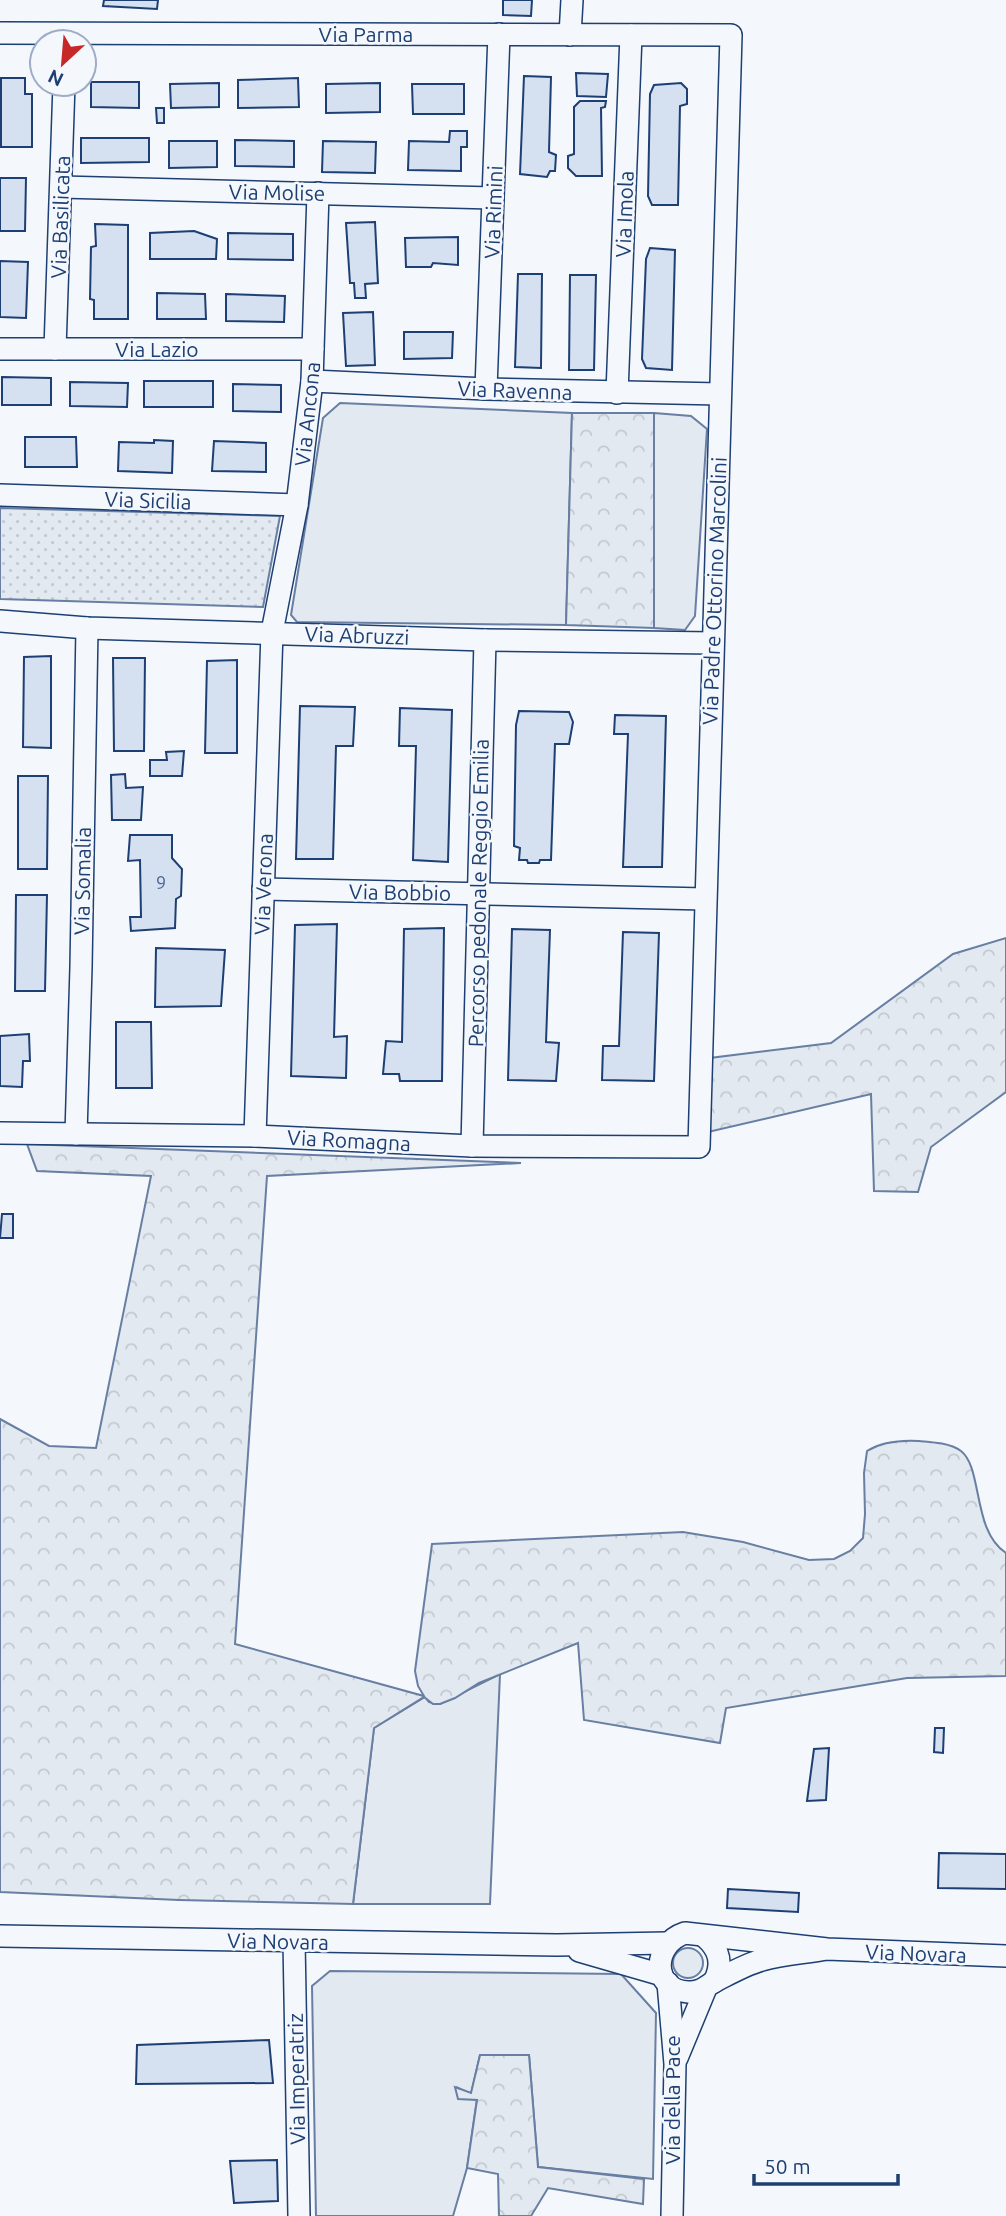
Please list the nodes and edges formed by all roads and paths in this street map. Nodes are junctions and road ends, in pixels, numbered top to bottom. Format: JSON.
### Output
{"nodes":[{"id":1,"x":572,"y":0,"type":"edge"},
{"id":2,"x":0,"y":33,"type":"edge"},
{"id":3,"x":499,"y":34,"type":"junction"},
{"id":4,"x":28,"y":35,"type":"edge"},
{"id":5,"x":570,"y":35,"type":"junction"},
{"id":6,"x":631,"y":35,"type":"junction"},
{"id":7,"x":731,"y":35,"type":"joint"},
{"id":8,"x":98,"y":38,"type":"edge"},
{"id":9,"x":64,"y":98,"type":"edge"},
{"id":10,"x":61,"y":187,"type":"junction"},
{"id":11,"x":318,"y":193,"type":"junction"},
{"id":12,"x":493,"y":198,"type":"junction"},
{"id":13,"x":0,"y":349,"type":"edge"},
{"id":14,"x":55,"y":349,"type":"junction"},
{"id":15,"x":313,"y":349,"type":"junction"},
{"id":16,"x":312,"y":381,"type":"junction"},
{"id":17,"x":486,"y":389,"type":"junction"},
{"id":18,"x":617,"y":393,"type":"junction"},
{"id":19,"x":720,"y":394,"type":"junction"},
{"id":20,"x":0,"y":495,"type":"edge"},
{"id":21,"x":297,"y":505,"type":"junction"},
{"id":22,"x":0,"y":621,"type":"edge"},
{"id":23,"x":87,"y":628,"type":"junction"},
{"id":24,"x":272,"y":632,"type":"junction"},
{"id":25,"x":485,"y":640,"type":"junction"},
{"id":26,"x":713,"y":643,"type":"junction"},
{"id":27,"x":263,"y":889,"type":"junction"},
{"id":28,"x":478,"y":894,"type":"junction"},
{"id":29,"x":705,"y":899,"type":"junction"},
{"id":30,"x":0,"y":1133,"type":"edge"},
{"id":31,"x":76,"y":1134,"type":"junction"},
{"id":32,"x":254,"y":1136,"type":"junction"},
{"id":33,"x":472,"y":1146,"type":"junction"},
{"id":34,"x":699,"y":1147,"type":"joint"},
{"id":35,"x":0,"y":1936,"type":"edge"},
{"id":36,"x":705,"y":1937,"type":"junction"},
{"id":37,"x":294,"y":1941,"type":"junction"},
{"id":38,"x":667,"y":1943,"type":"junction"},
{"id":39,"x":557,"y":1945,"type":"junction"},
{"id":40,"x":827,"y":1949,"type":"junction"},
{"id":41,"x":1006,"y":1956,"type":"edge"},
{"id":42,"x":665,"y":1979,"type":"junction"},
{"id":43,"x":710,"y":1985,"type":"junction"},
{"id":44,"x":675,"y":2064,"type":"junction"},
{"id":45,"x":299,"y":2216,"type":"edge"},
{"id":46,"x":672,"y":2216,"type":"edge"}],
"edges":[{"from":1,"to":5,"type":"street"},
{"from":2,"to":4,"type":"street","name":"Via Parma"},
{"from":3,"to":5,"type":"street","name":"Via Parma"},
{"from":3,"to":8,"type":"street","name":"Via Parma"},
{"from":3,"to":12,"type":"street","name":"Via Rimini"},
{"from":5,"to":6,"type":"street","name":"Via Parma"},
{"from":6,"to":7,"type":"street","name":"Via Parma"},
{"from":6,"to":18,"type":"street","name":"Via Imola"},
{"from":7,"to":19,"type":"street","name":"Via Padre Ottorino Marcolini"},
{"from":9,"to":10,"type":"street","name":"Via Basilicata"},
{"from":10,"to":11,"type":"street","name":"Via Molise"},
{"from":10,"to":14,"type":"street","name":"Via Basilicata"},
{"from":11,"to":12,"type":"street","name":"Via Molise"},
{"from":11,"to":15,"type":"street","name":"Via Ancona"},
{"from":12,"to":17,"type":"street","name":"Via Rimini"},
{"from":13,"to":14,"type":"street","name":"Via Lazio"},
{"from":14,"to":15,"type":"street","name":"Via Lazio"},
{"from":15,"to":16,"type":"street","name":"Via Ancona"},
{"from":16,"to":17,"type":"street","name":"Via Ravenna"},
{"from":16,"to":21,"type":"street","name":"Via Ancona"},
{"from":17,"to":18,"type":"street","name":"Via Ravenna"},
{"from":18,"to":19,"type":"street","name":"Via Ravenna"},
{"from":19,"to":26,"type":"street","name":"Via Padre Ottorino Marcolini"},
{"from":20,"to":21,"type":"street","name":"Via Sicilia"},
{"from":21,"to":24,"type":"street","name":"Via Ancona"},
{"from":22,"to":23,"type":"street","name":"Via Abruzzi"},
{"from":23,"to":24,"type":"street","name":"Via Abruzzi"},
{"from":23,"to":31,"type":"street","name":"Via Somalia"},
{"from":24,"to":25,"type":"street","name":"Via Abruzzi"},
{"from":24,"to":27,"type":"street","name":"Via Verona"},
{"from":25,"to":26,"type":"street","name":"Via Abruzzi"},
{"from":25,"to":28,"type":"street","name":"Percorso pedonale Reggio Emilia"},
{"from":26,"to":29,"type":"street","name":"Via Padre Ottorino Marcolini"},
{"from":27,"to":28,"type":"street","name":"Via Bobbio"},
{"from":27,"to":32,"type":"street","name":"Via Verona"},
{"from":28,"to":29,"type":"street","name":"Via Bobbio"},
{"from":28,"to":33,"type":"street","name":"Percorso pedonale Reggio Emilia"},
{"from":29,"to":34,"type":"street","name":"Via Padre Ottorino Marcolini"},
{"from":30,"to":31,"type":"street","name":"Via Romagna"},
{"from":31,"to":32,"type":"street","name":"Via Romagna"},
{"from":32,"to":33,"type":"street","name":"Via Romagna"},
{"from":33,"to":34,"type":"street","name":"Via Romagna"},
{"from":35,"to":37,"type":"street","name":"Via Novara"},
{"from":36,"to":38,"type":"street","name":"Via Novara"},
{"from":36,"to":40,"type":"street","name":"Via Novara"},
{"from":36,"to":43,"type":"street"},
{"from":37,"to":39,"type":"street","name":"Via Novara"},
{"from":37,"to":45,"type":"street","name":"Via Imperatriz"},
{"from":38,"to":39,"type":"street","name":"Via Novara"},
{"from":38,"to":42,"type":"street"},
{"from":39,"to":42,"type":"street","name":"Via Novara"},
{"from":40,"to":41,"type":"street","name":"Via Novara"},
{"from":40,"to":43,"type":"street","name":"Via Novara"},
{"from":42,"to":43,"type":"street","name":"Via Novara"},
{"from":42,"to":44,"type":"street","name":"Via della Pace"},
{"from":43,"to":44,"type":"street"},
{"from":44,"to":46,"type":"street","name":"Via della Pace"}]}
